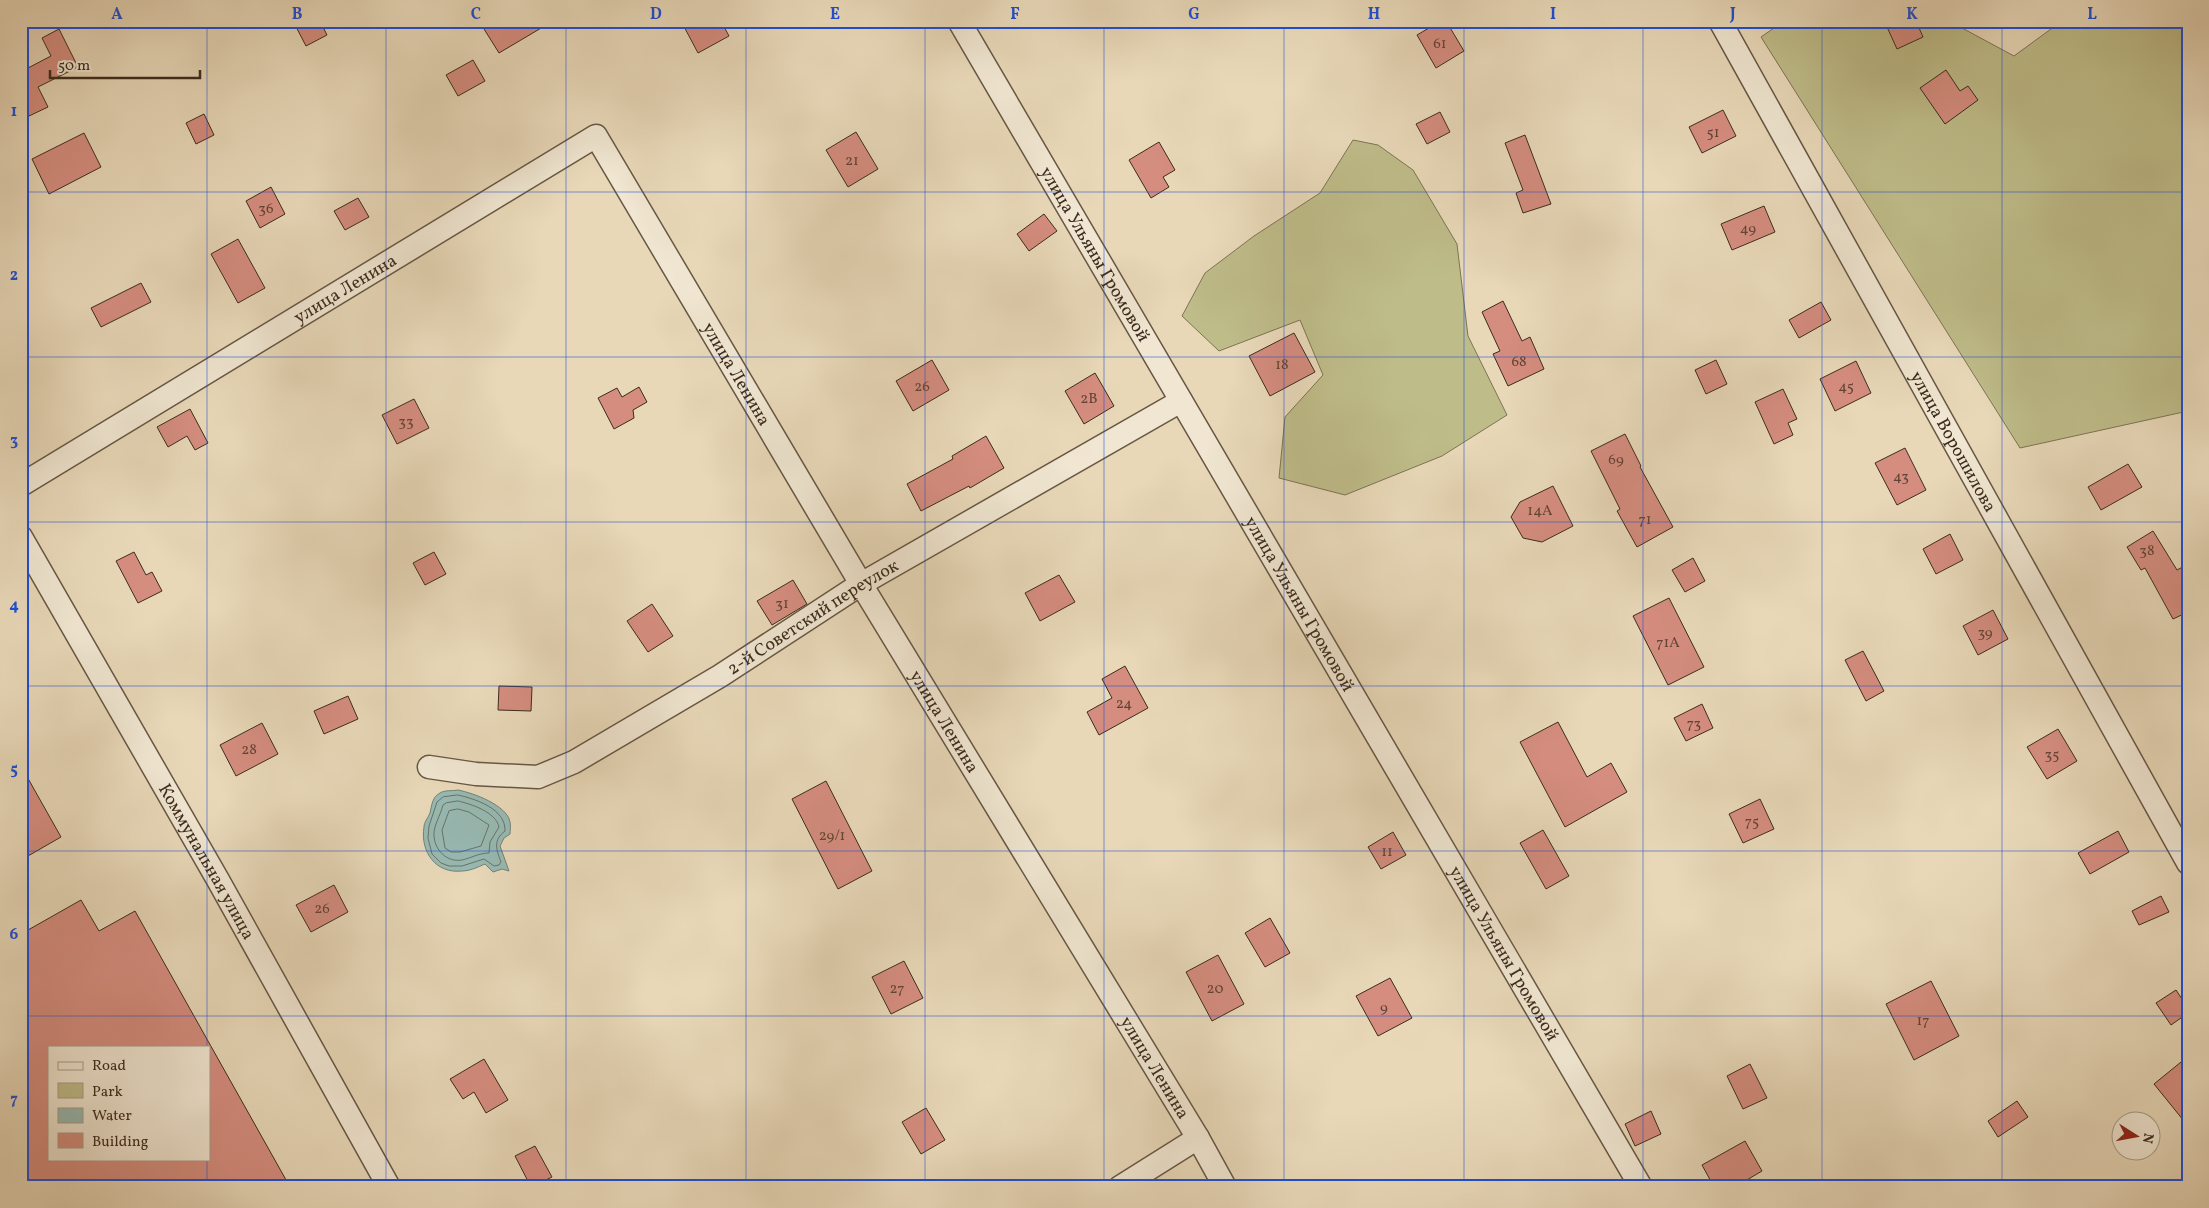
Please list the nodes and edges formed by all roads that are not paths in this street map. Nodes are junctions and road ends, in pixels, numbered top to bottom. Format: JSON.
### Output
{"nodes":[{"id":1,"x":959,"y":21,"type":"edge"},
{"id":2,"x":1720,"y":21,"type":"edge"},
{"id":3,"x":1182,"y":401,"type":"junction"},
{"id":4,"x":21,"y":485,"type":"edge"},
{"id":5,"x":21,"y":537,"type":"edge"},
{"id":6,"x":861,"y":584,"type":"junction"},
{"id":7,"x":429,"y":767,"type":"dead end"},
{"id":8,"x":2188,"y":863,"type":"edge"},
{"id":9,"x":1198,"y":1138,"type":"junction"},
{"id":10,"x":389,"y":1187,"type":"edge"},
{"id":11,"x":1120,"y":1187,"type":"edge"},
{"id":12,"x":1225,"y":1187,"type":"edge"},
{"id":13,"x":1641,"y":1187,"type":"edge"}],
"edges":[{"from":1,"to":3,"type":"street","name":"улица Ульяны Громовой"},
{"from":2,"to":8,"type":"street","name":"улица Ворошилова"},
{"from":3,"to":6,"type":"street","name":"2-й Советский переулок"},
{"from":3,"to":13,"type":"street","name":"улица Ульяны Громовой"},
{"from":4,"to":6,"type":"street","name":"улица Ленина"},
{"from":5,"to":10,"type":"street","name":"Коммунальная улица"},
{"from":6,"to":7,"type":"street","name":"2-й Советский переулок"},
{"from":6,"to":9,"type":"street","name":"улица Ленина"},
{"from":9,"to":11,"type":"street"},
{"from":9,"to":12,"type":"street","name":"улица Ленина"}]}
